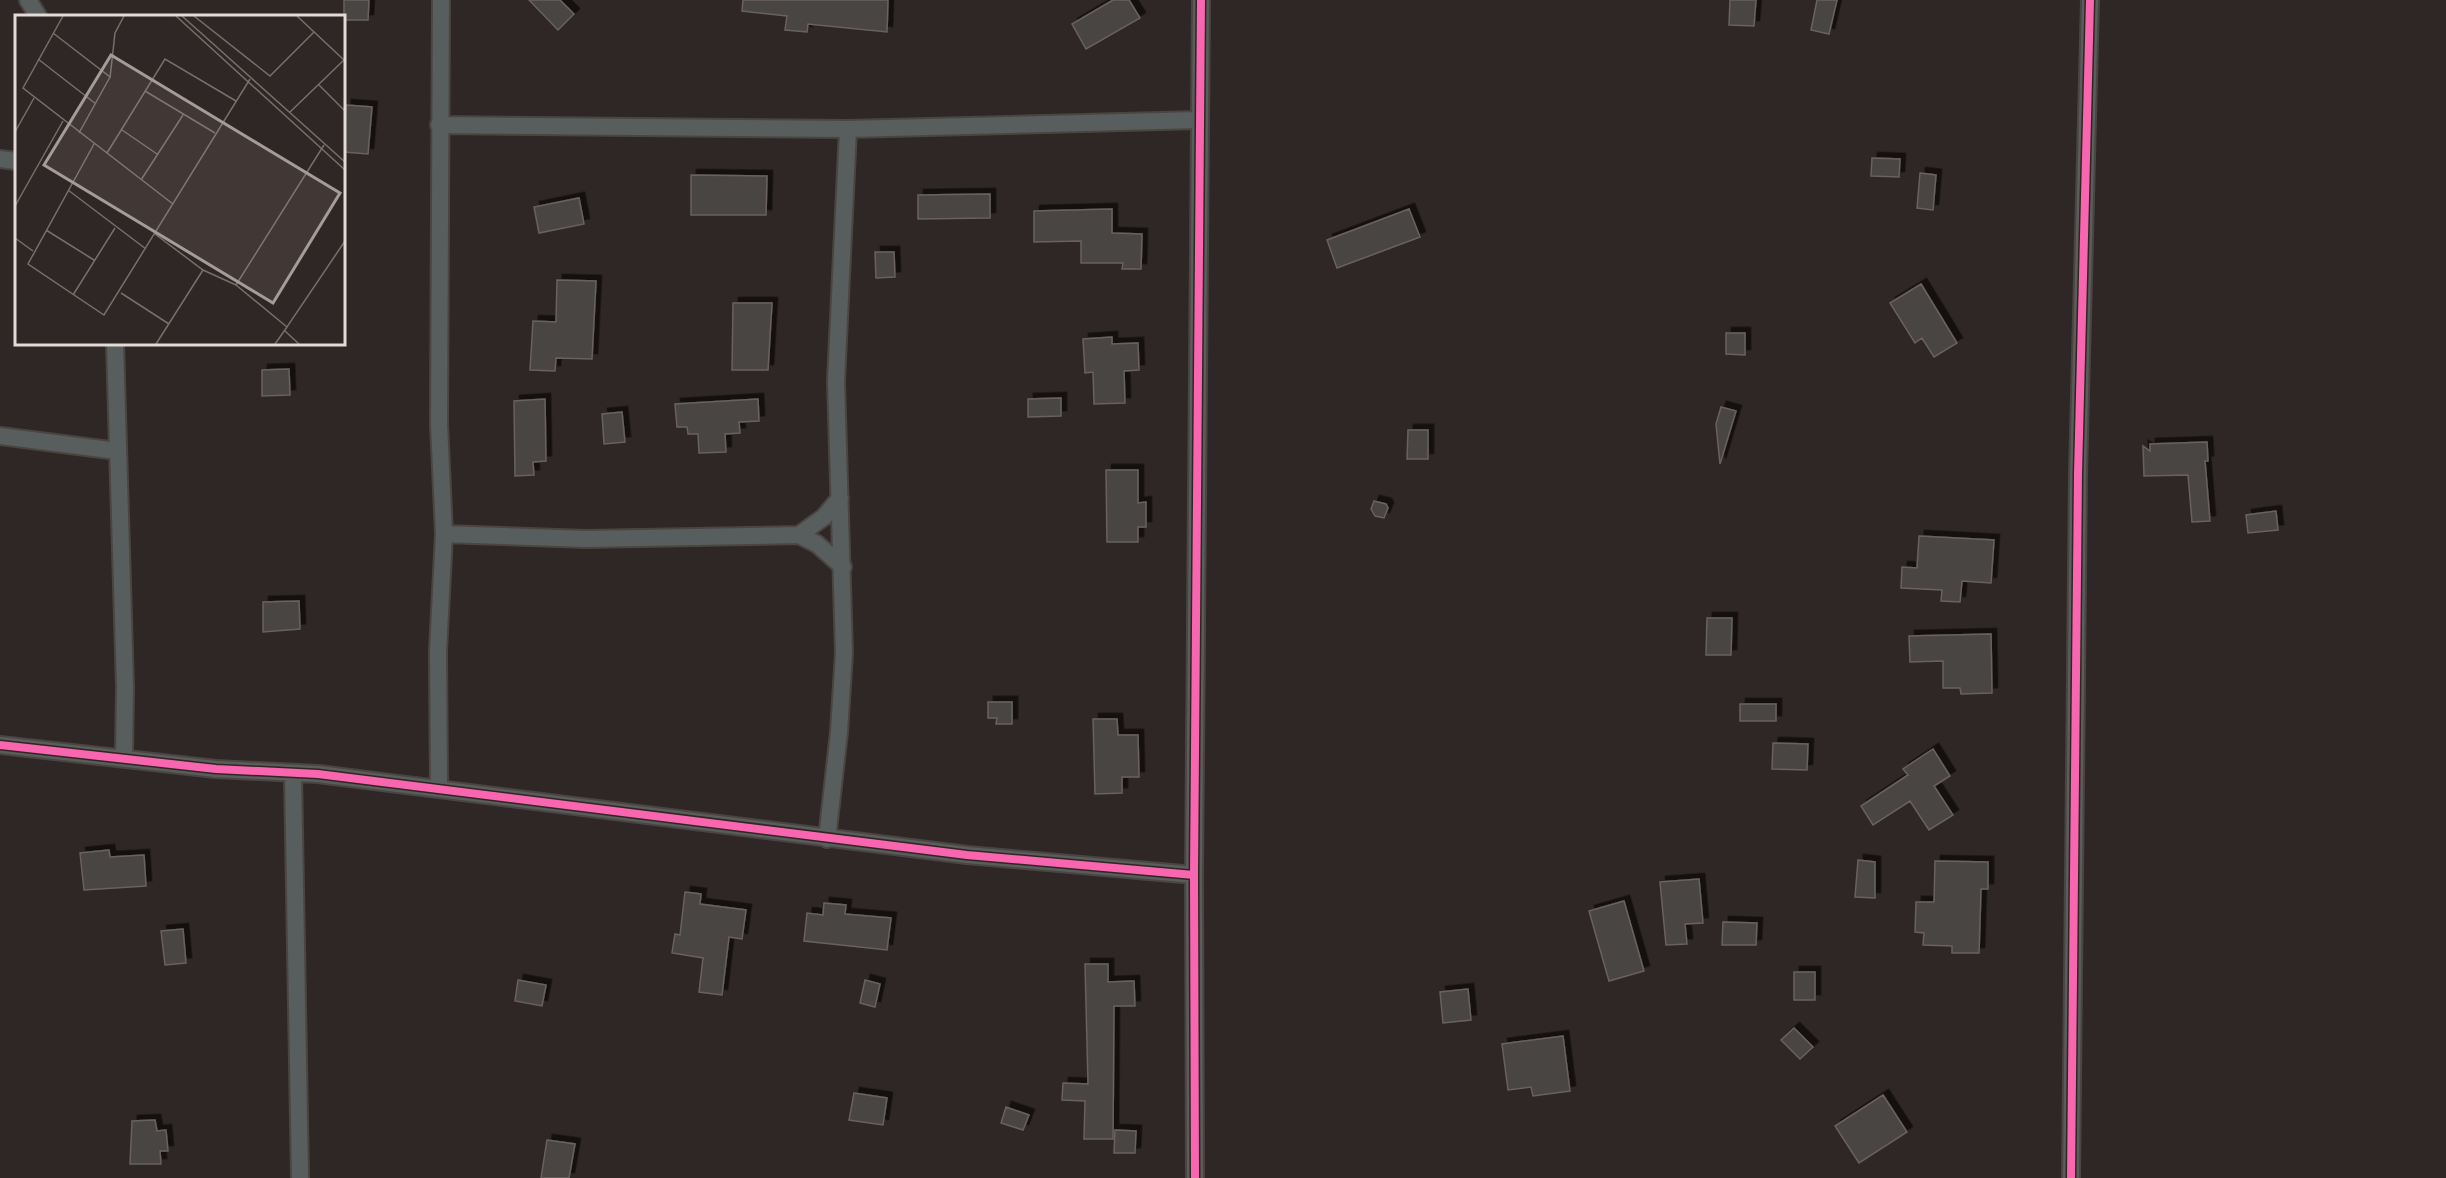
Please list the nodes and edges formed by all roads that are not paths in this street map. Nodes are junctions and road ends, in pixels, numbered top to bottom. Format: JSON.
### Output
{"nodes":[{"id":1,"x":28,"y":0,"type":"edge"},
{"id":2,"x":441,"y":0,"type":"edge"},
{"id":3,"x":1201,"y":0,"type":"edge"},
{"id":4,"x":2090,"y":0,"type":"edge"},
{"id":5,"x":37,"y":15,"type":"edge"},
{"id":6,"x":1199,"y":120,"type":"junction"},
{"id":7,"x":439,"y":125,"type":"junction"},
{"id":8,"x":848,"y":129,"type":"junction"},
{"id":9,"x":0,"y":159,"type":"edge"},
{"id":10,"x":15,"y":161,"type":"edge"},
{"id":11,"x":115,"y":345,"type":"edge"},
{"id":12,"x":0,"y":436,"type":"edge"},
{"id":13,"x":117,"y":451,"type":"junction"},
{"id":14,"x":840,"y":498,"type":"junction"},
{"id":15,"x":444,"y":534,"type":"junction"},
{"id":16,"x":799,"y":535,"type":"junction"},
{"id":17,"x":843,"y":567,"type":"junction"},
{"id":18,"x":0,"y":746,"type":"edge"},
{"id":19,"x":124,"y":758,"type":"junction"},
{"id":20,"x":293,"y":773,"type":"junction"},
{"id":21,"x":439,"y":788,"type":"junction"},
{"id":22,"x":827,"y":839,"type":"junction"},
{"id":23,"x":1194,"y":875,"type":"junction"},
{"id":24,"x":300,"y":1178,"type":"edge"},
{"id":25,"x":1195,"y":1178,"type":"edge"},
{"id":26,"x":2071,"y":1178,"type":"edge"}],
"edges":[{"from":1,"to":5,"type":"street"},
{"from":2,"to":7,"type":"street"},
{"from":3,"to":6,"type":"street"},
{"from":4,"to":26,"type":"street"},
{"from":6,"to":8,"type":"street"},
{"from":6,"to":23,"type":"street"},
{"from":7,"to":8,"type":"street"},
{"from":7,"to":15,"type":"street"},
{"from":8,"to":14,"type":"street"},
{"from":9,"to":10,"type":"street"},
{"from":11,"to":13,"type":"street"},
{"from":12,"to":13,"type":"street"},
{"from":13,"to":19,"type":"street"},
{"from":14,"to":16,"type":"street"},
{"from":14,"to":17,"type":"street"},
{"from":15,"to":16,"type":"street"},
{"from":15,"to":21,"type":"street"},
{"from":16,"to":17,"type":"street"},
{"from":17,"to":22,"type":"street"},
{"from":18,"to":19,"type":"street"},
{"from":19,"to":20,"type":"street"},
{"from":20,"to":21,"type":"street"},
{"from":20,"to":24,"type":"street"},
{"from":21,"to":22,"type":"street"},
{"from":22,"to":23,"type":"street"},
{"from":23,"to":25,"type":"street"}]}
